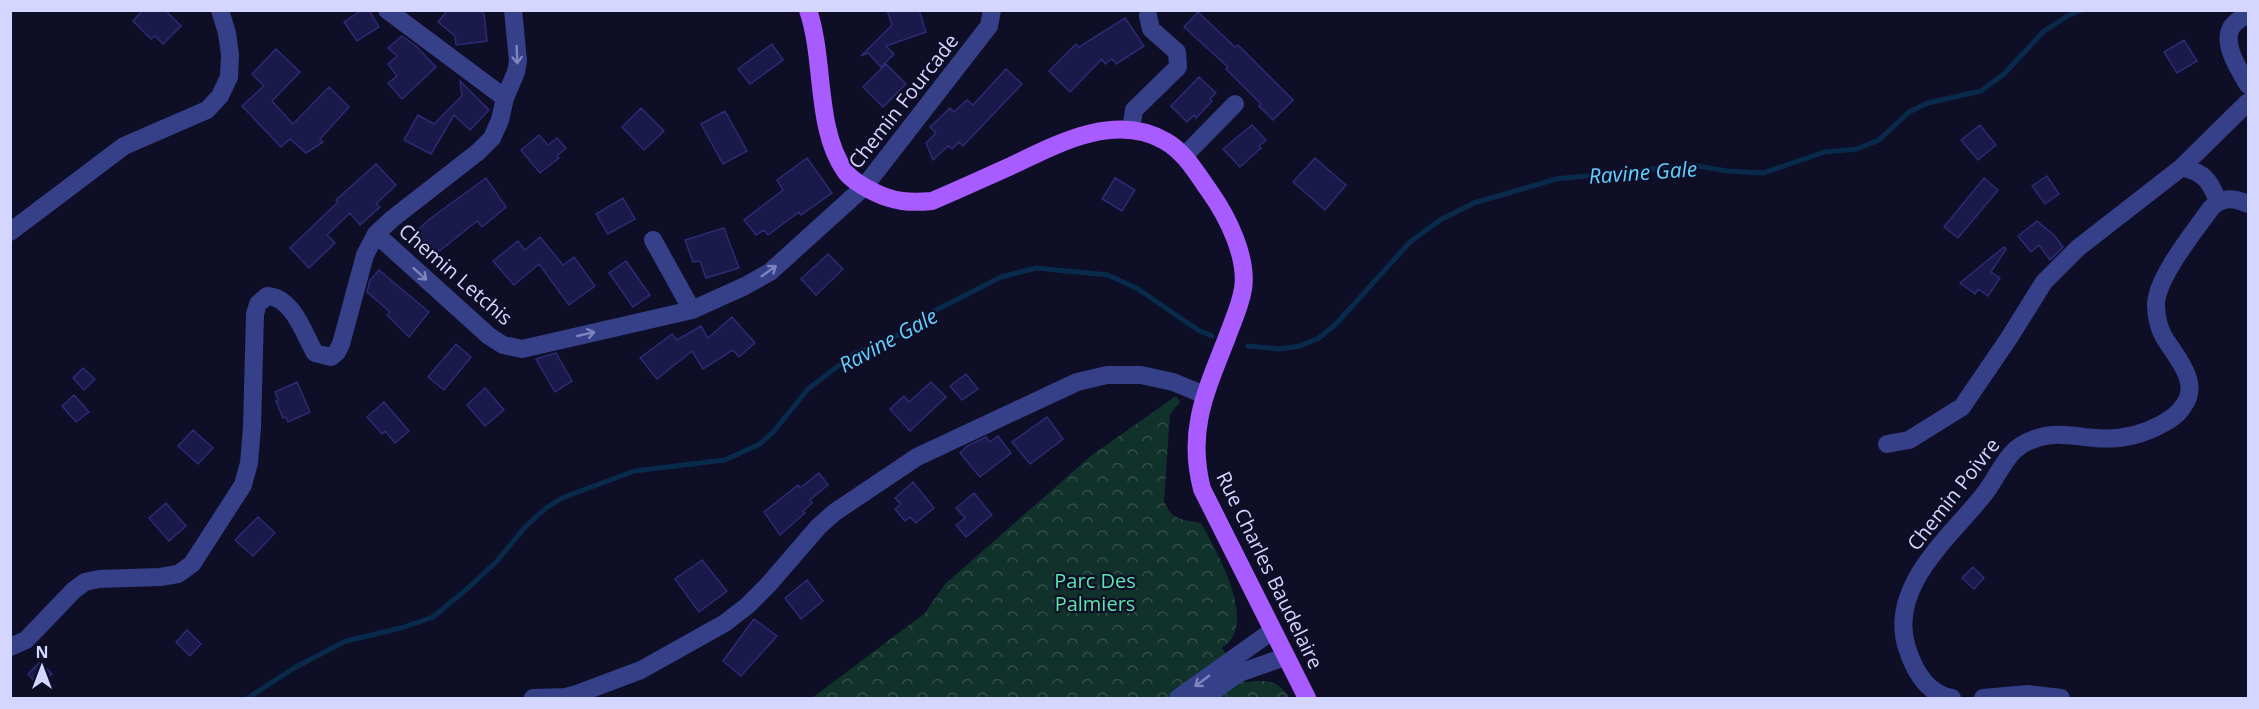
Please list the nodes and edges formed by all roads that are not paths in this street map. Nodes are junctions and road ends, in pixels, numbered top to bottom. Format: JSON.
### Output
{"nodes":[{"id":1,"x":220,"y":10,"type":"edge"},
{"id":2,"x":387,"y":10,"type":"edge"},
{"id":3,"x":513,"y":10,"type":"edge"},
{"id":4,"x":808,"y":10,"type":"edge"},
{"id":5,"x":992,"y":10,"type":"edge"},
{"id":6,"x":2248,"y":13,"type":"edge"},
{"id":7,"x":1148,"y":16,"type":"dead end"},
{"id":8,"x":2248,"y":85,"type":"edge"},
{"id":9,"x":505,"y":98,"type":"junction"},
{"id":10,"x":2248,"y":102,"type":"edge"},
{"id":11,"x":1235,"y":104,"type":"dead end"},
{"id":12,"x":1131,"y":130,"type":"junction"},
{"id":13,"x":1184,"y":156,"type":"junction"},
{"id":14,"x":2182,"y":167,"type":"junction"},
{"id":15,"x":864,"y":187,"type":"junction"},
{"id":16,"x":2218,"y":201,"type":"junction"},
{"id":17,"x":2248,"y":204,"type":"edge"},
{"id":18,"x":10,"y":232,"type":"edge"},
{"id":19,"x":376,"y":234,"type":"junction"},
{"id":20,"x":653,"y":240,"type":"dead end"},
{"id":21,"x":692,"y":310,"type":"junction"},
{"id":22,"x":1204,"y":395,"type":"junction"},
{"id":23,"x":1887,"y":444,"type":"dead end"},
{"id":24,"x":1272,"y":631,"type":"junction"},
{"id":25,"x":10,"y":647,"type":"edge"},
{"id":26,"x":1285,"y":657,"type":"junction"},
{"id":27,"x":532,"y":699,"type":"edge"},
{"id":28,"x":1178,"y":699,"type":"edge"},
{"id":29,"x":1204,"y":699,"type":"edge"},
{"id":30,"x":1307,"y":699,"type":"edge"},
{"id":31,"x":1952,"y":699,"type":"edge"},
{"id":32,"x":1983,"y":699,"type":"edge"},
{"id":33,"x":2061,"y":699,"type":"edge"}],
"edges":[{"from":1,"to":18,"type":"street"},
{"from":2,"to":9,"type":"street"},
{"from":3,"to":9,"type":"street","one_way":true},
{"from":4,"to":15,"type":"main road","name":"Rue Charles Baudelaire"},
{"from":5,"to":15,"type":"street","name":"Chemin Fourcade"},
{"from":6,"to":8,"type":"street"},
{"from":7,"to":12,"type":"street"},
{"from":9,"to":19,"type":"street"},
{"from":10,"to":14,"type":"street"},
{"from":11,"to":13,"type":"street"},
{"from":12,"to":13,"type":"main road","name":"Rue Charles Baudelaire"},
{"from":12,"to":15,"type":"main road","name":"Rue Charles Baudelaire"},
{"from":13,"to":22,"type":"main road","name":"Rue Charles Baudelaire"},
{"from":14,"to":16,"type":"street"},
{"from":14,"to":23,"type":"street"},
{"from":21,"to":15,"type":"street","name":"Chemin Letchis","one_way":true},
{"from":16,"to":17,"type":"street"},
{"from":16,"to":31,"type":"street","name":"Chemin Poivre"},
{"from":19,"to":21,"type":"street","name":"Chemin Letchis","one_way":true},
{"from":19,"to":25,"type":"street","name":"Chemin Letchis"},
{"from":20,"to":21,"type":"street"},
{"from":22,"to":24,"type":"main road","name":"Rue Charles Baudelaire"},
{"from":22,"to":27,"type":"street"},
{"from":24,"to":26,"type":"main road","name":"Rue Charles Baudelaire"},
{"from":24,"to":28,"type":"street","one_way":true},
{"from":26,"to":29,"type":"street"},
{"from":26,"to":30,"type":"main road","name":"Rue Charles Baudelaire"},
{"from":32,"to":33,"type":"street"}]}
